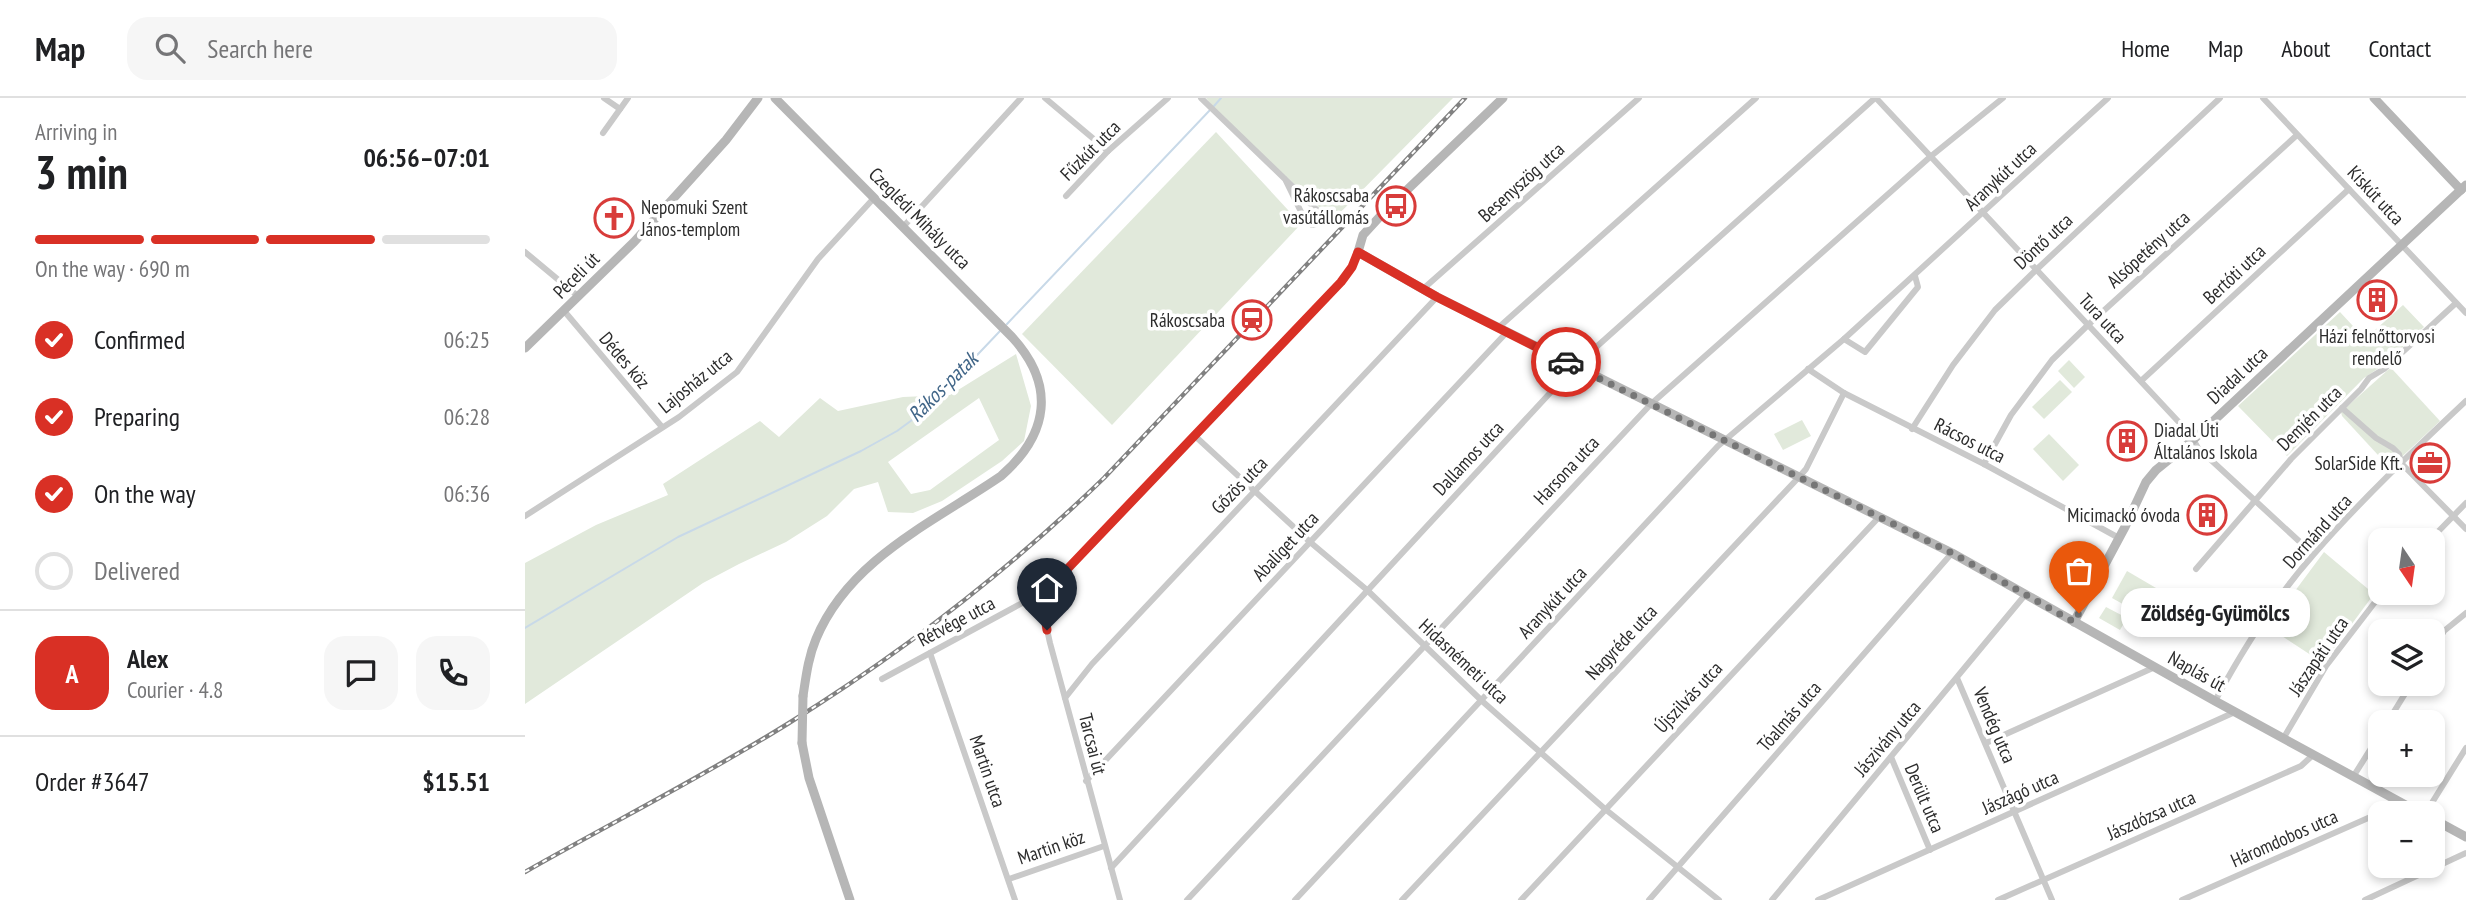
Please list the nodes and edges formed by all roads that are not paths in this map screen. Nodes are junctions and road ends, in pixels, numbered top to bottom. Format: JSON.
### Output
{"nodes":[{"id":1,"x":604,"y":98,"type":"edge"},
{"id":2,"x":628,"y":98,"type":"edge"},
{"id":3,"x":758,"y":98,"type":"edge"},
{"id":4,"x":775,"y":98,"type":"edge"},
{"id":5,"x":1021,"y":98,"type":"edge"},
{"id":6,"x":1045,"y":98,"type":"edge"},
{"id":7,"x":1168,"y":98,"type":"edge"},
{"id":8,"x":1503,"y":98,"type":"edge"},
{"id":9,"x":1639,"y":98,"type":"edge"},
{"id":10,"x":1756,"y":98,"type":"edge"},
{"id":11,"x":1875,"y":98,"type":"edge"},
{"id":12,"x":2003,"y":98,"type":"edge"},
{"id":13,"x":2108,"y":98,"type":"edge"},
{"id":14,"x":2220,"y":98,"type":"edge"},
{"id":15,"x":2263,"y":98,"type":"edge"},
{"id":16,"x":2374,"y":98,"type":"edge"},
{"id":17,"x":1202,"y":99,"type":"edge"},
{"id":18,"x":620,"y":109,"type":"junction"},
{"id":19,"x":603,"y":132,"type":"dead end"},
{"id":20,"x":2297,"y":135,"type":"junction"},
{"id":21,"x":1108,"y":151,"type":"junction"},
{"id":22,"x":1930,"y":157,"type":"junction"},
{"id":23,"x":1285,"y":179,"type":"junction"},
{"id":24,"x":2349,"y":189,"type":"junction"},
{"id":25,"x":2464,"y":190,"type":"edge"},
{"id":26,"x":1066,"y":196,"type":"dead end"},
{"id":27,"x":874,"y":198,"type":"junction"},
{"id":28,"x":1983,"y":214,"type":"junction"},
{"id":29,"x":903,"y":227,"type":"junction"},
{"id":30,"x":2402,"y":246,"type":"junction"},
{"id":31,"x":525,"y":252,"type":"edge"},
{"id":32,"x":1358,"y":252,"type":"junction"},
{"id":33,"x":2036,"y":270,"type":"junction"},
{"id":34,"x":1915,"y":276,"type":"junction"},
{"id":35,"x":1423,"y":289,"type":"junction"},
{"id":36,"x":579,"y":297,"type":"junction"},
{"id":37,"x":1437,"y":297,"type":"junction"},
{"id":38,"x":2456,"y":303,"type":"junction"},
{"id":39,"x":565,"y":312,"type":"junction"},
{"id":40,"x":2466,"y":313,"type":"edge"},
{"id":41,"x":2088,"y":325,"type":"junction"},
{"id":42,"x":1503,"y":330,"type":"junction"},
{"id":43,"x":1844,"y":340,"type":"junction"},
{"id":44,"x":525,"y":348,"type":"edge"},
{"id":45,"x":1575,"y":366,"type":"junction"},
{"id":46,"x":1808,"y":369,"type":"junction"},
{"id":47,"x":2141,"y":381,"type":"junction"},
{"id":48,"x":1844,"y":393,"type":"junction"},
{"id":49,"x":2466,"y":401,"type":"edge"},
{"id":50,"x":1651,"y":404,"type":"junction"},
{"id":51,"x":2342,"y":408,"type":"junction"},
{"id":52,"x":662,"y":427,"type":"junction"},
{"id":53,"x":1912,"y":429,"type":"junction"},
{"id":54,"x":1195,"y":436,"type":"junction"},
{"id":55,"x":1725,"y":440,"type":"junction"},
{"id":56,"x":2193,"y":440,"type":"junction"},
{"id":57,"x":2401,"y":463,"type":"junction"},
{"id":58,"x":1983,"y":464,"type":"junction"},
{"id":59,"x":1799,"y":477,"type":"junction"},
{"id":60,"x":1256,"y":490,"type":"junction"},
{"id":61,"x":2254,"y":500,"type":"junction"},
{"id":62,"x":2466,"y":503,"type":"edge"},
{"id":63,"x":525,"y":516,"type":"edge"},
{"id":64,"x":1879,"y":516,"type":"junction"},
{"id":65,"x":2451,"y":516,"type":"junction"},
{"id":66,"x":2440,"y":528,"type":"edge"},
{"id":67,"x":2466,"y":529,"type":"edge"},
{"id":68,"x":2119,"y":538,"type":"junction"},
{"id":69,"x":1310,"y":542,"type":"junction"},
{"id":70,"x":1952,"y":553,"type":"junction"},
{"id":71,"x":2313,"y":554,"type":"junction"},
{"id":72,"x":2196,"y":569,"type":"dead end"},
{"id":73,"x":1367,"y":590,"type":"junction"},
{"id":74,"x":1046,"y":595,"type":"junction"},
{"id":75,"x":2025,"y":595,"type":"junction"},
{"id":76,"x":2372,"y":606,"type":"edge"},
{"id":77,"x":2466,"y":613,"type":"edge"},
{"id":78,"x":2074,"y":622,"type":"junction"},
{"id":79,"x":2445,"y":630,"type":"edge"},
{"id":80,"x":1425,"y":645,"type":"junction"},
{"id":81,"x":930,"y":653,"type":"junction"},
{"id":82,"x":2154,"y":667,"type":"junction"},
{"id":83,"x":1957,"y":678,"type":"junction"},
{"id":84,"x":882,"y":679,"type":"dead end"},
{"id":85,"x":1065,"y":698,"type":"junction"},
{"id":86,"x":1482,"y":701,"type":"junction"},
{"id":87,"x":2215,"y":701,"type":"junction"},
{"id":88,"x":2235,"y":712,"type":"junction"},
{"id":89,"x":2283,"y":739,"type":"junction"},
{"id":90,"x":1986,"y":743,"type":"junction"},
{"id":91,"x":2466,"y":748,"type":"edge"},
{"id":92,"x":1540,"y":752,"type":"junction"},
{"id":93,"x":2368,"y":753,"type":"edge"},
{"id":94,"x":2313,"y":755,"type":"junction"},
{"id":95,"x":1891,"y":757,"type":"junction"},
{"id":96,"x":2353,"y":777,"type":"junction"},
{"id":97,"x":1086,"y":781,"type":"junction"},
{"id":98,"x":2396,"y":801,"type":"edge"},
{"id":99,"x":2432,"y":801,"type":"edge"},
{"id":100,"x":1605,"y":809,"type":"junction"},
{"id":101,"x":2015,"y":811,"type":"junction"},
{"id":102,"x":2368,"y":818,"type":"edge"},
{"id":103,"x":2445,"y":826,"type":"edge"},
{"id":104,"x":2466,"y":837,"type":"edge"},
{"id":105,"x":1104,"y":846,"type":"junction"},
{"id":106,"x":1930,"y":850,"type":"junction"},
{"id":107,"x":2466,"y":853,"type":"edge"},
{"id":108,"x":1111,"y":868,"type":"junction"},
{"id":109,"x":1678,"y":868,"type":"junction"},
{"id":110,"x":1009,"y":879,"type":"junction"},
{"id":111,"x":2044,"y":879,"type":"junction"},
{"id":112,"x":850,"y":900,"type":"edge"},
{"id":113,"x":1015,"y":900,"type":"edge"},
{"id":114,"x":1121,"y":900,"type":"edge"},
{"id":115,"x":1187,"y":900,"type":"edge"},
{"id":116,"x":1295,"y":900,"type":"edge"},
{"id":117,"x":1402,"y":900,"type":"edge"},
{"id":118,"x":1521,"y":900,"type":"edge"},
{"id":119,"x":1649,"y":900,"type":"edge"},
{"id":120,"x":1719,"y":900,"type":"edge"},
{"id":121,"x":1772,"y":900,"type":"edge"},
{"id":122,"x":1818,"y":900,"type":"edge"},
{"id":123,"x":1999,"y":900,"type":"edge"},
{"id":124,"x":2052,"y":900,"type":"edge"},
{"id":125,"x":2182,"y":900,"type":"edge"},
{"id":126,"x":2365,"y":900,"type":"edge"}],
"edges":[{"from":1,"to":18,"type":"street"},
{"from":2,"to":18,"type":"street"},
{"from":3,"to":36,"type":"street","name":"Péceli út"},
{"from":4,"to":27,"type":"street","name":"Czeglédi Mihály utca"},
{"from":5,"to":29,"type":"street"},
{"from":6,"to":21,"type":"street"},
{"from":7,"to":21,"type":"street","name":"Fűzkút utca"},
{"from":8,"to":32,"type":"street"},
{"from":9,"to":35,"type":"street","name":"Besenyszög utca"},
{"from":10,"to":42,"type":"street","name":"Abaliget utca"},
{"from":11,"to":22,"type":"street","name":"Tura utca"},
{"from":11,"to":45,"type":"street","name":"Dallamos utca"},
{"from":12,"to":22,"type":"street","name":"Harsona utca"},
{"from":13,"to":28,"type":"street","name":"Aranykút utca"},
{"from":14,"to":33,"type":"street","name":"Döntő utca"},
{"from":15,"to":20,"type":"street","name":"Kiskút utca"},
{"from":16,"to":25,"type":"street"},
{"from":17,"to":23,"type":"street"},
{"from":18,"to":19,"type":"street"},
{"from":20,"to":24,"type":"street","name":"Kiskút utca"},
{"from":20,"to":41,"type":"street","name":"Alsópetény utca"},
{"from":21,"to":26,"type":"street","name":"Fűzkút utca"},
{"from":22,"to":28,"type":"street","name":"Tura utca"},
{"from":22,"to":50,"type":"street","name":"Harsona utca"},
{"from":23,"to":23,"type":"street"},
{"from":24,"to":30,"type":"street","name":"Kiskút utca"},
{"from":24,"to":47,"type":"street","name":"Bertóti utca"},
{"from":25,"to":30,"type":"street","name":"Diadal utca"},
{"from":27,"to":29,"type":"street","name":"Czeglédi Mihály utca"},
{"from":27,"to":52,"type":"street","name":"Lajosház utca"},
{"from":28,"to":33,"type":"street","name":"Tura utca"},
{"from":28,"to":34,"type":"street","name":"Aranykút utca"},
{"from":29,"to":112,"type":"street","name":"Czeglédi Mihály utca","bridge":true},
{"from":30,"to":38,"type":"street","name":"Kiskút utca"},
{"from":30,"to":56,"type":"street","name":"Diadal utca"},
{"from":31,"to":36,"type":"street"},
{"from":32,"to":35,"type":"street","name":"Naplás út"},
{"from":32,"to":54,"type":"street"},
{"from":33,"to":41,"type":"street","name":"Tura utca"},
{"from":33,"to":53,"type":"street","name":"Döntő utca"},
{"from":34,"to":43,"type":"street","name":"Aranykút utca"},
{"from":34,"to":43,"type":"street","name":"Aranykút utca"},
{"from":35,"to":37,"type":"street","name":"Naplás út"},
{"from":36,"to":39,"type":"street","name":"Péceli út"},
{"from":37,"to":42,"type":"street","name":"Naplás út"},
{"from":37,"to":60,"type":"street","name":"Gőzös utca"},
{"from":38,"to":40,"type":"street","name":"Kiskút utca"},
{"from":38,"to":51,"type":"street","name":"Demjén utca"},
{"from":39,"to":44,"type":"street","name":"Péceli út"},
{"from":39,"to":52,"type":"street","name":"Dédes köz"},
{"from":41,"to":47,"type":"street","name":"Tura utca"},
{"from":41,"to":58,"type":"street","name":"Alsópetény utca"},
{"from":42,"to":45,"type":"street","name":"Naplás út"},
{"from":42,"to":69,"type":"street","name":"Abaliget utca"},
{"from":43,"to":46,"type":"street","name":"Aranykút utca"},
{"from":45,"to":50,"type":"street","name":"Naplás út"},
{"from":45,"to":73,"type":"street","name":"Dallamos utca"},
{"from":46,"to":48,"type":"street","name":"Rácsos utca"},
{"from":46,"to":55,"type":"street","name":"Aranykút utca"},
{"from":47,"to":56,"type":"street","name":"Tura utca"},
{"from":48,"to":53,"type":"street","name":"Rácsos utca"},
{"from":48,"to":59,"type":"street","name":"Nagyréde utca"},
{"from":49,"to":57,"type":"street","name":"Dormánd utca"},
{"from":50,"to":55,"type":"street","name":"Naplás út"},
{"from":50,"to":80,"type":"street","name":"Harsona utca"},
{"from":51,"to":57,"type":"street"},
{"from":51,"to":61,"type":"street","name":"Demjén utca"},
{"from":52,"to":63,"type":"street","name":"Lajosház utca"},
{"from":53,"to":58,"type":"street","name":"Rácsos utca"},
{"from":54,"to":60,"type":"street","name":"Hidasnémeti utca"},
{"from":54,"to":74,"type":"street"},
{"from":55,"to":59,"type":"street","name":"Naplás út"},
{"from":55,"to":86,"type":"street","name":"Aranykút utca"},
{"from":56,"to":61,"type":"street","name":"Tura utca"},
{"from":56,"to":68,"type":"street","name":"Diadal utca"},
{"from":57,"to":65,"type":"street"},
{"from":57,"to":71,"type":"street","name":"Dormánd utca"},
{"from":58,"to":68,"type":"street","name":"Rácsos utca"},
{"from":59,"to":64,"type":"street","name":"Naplás út"},
{"from":59,"to":92,"type":"street","name":"Nagyréde utca"},
{"from":60,"to":69,"type":"street","name":"Hidasnémeti utca"},
{"from":60,"to":85,"type":"street","name":"Gőzös utca"},
{"from":61,"to":71,"type":"street","name":"Tura utca"},
{"from":61,"to":72,"type":"street","name":"Demjén utca"},
{"from":62,"to":65,"type":"street"},
{"from":64,"to":70,"type":"street","name":"Naplás út"},
{"from":64,"to":100,"type":"street","name":"Újszilvás utca"},
{"from":65,"to":66,"type":"street"},
{"from":65,"to":67,"type":"street"},
{"from":68,"to":78,"type":"street","name":"Diadal utca"},
{"from":69,"to":73,"type":"street","name":"Hidasnémeti utca"},
{"from":69,"to":97,"type":"street","name":"Abaliget utca"},
{"from":70,"to":75,"type":"street","name":"Naplás út"},
{"from":70,"to":109,"type":"street","name":"Tóalmás utca"},
{"from":71,"to":87,"type":"street","name":"Dormánd utca"},
{"from":73,"to":80,"type":"street","name":"Hidasnémeti utca"},
{"from":73,"to":108,"type":"street","name":"Dallamos utca"},
{"from":74,"to":81,"type":"street","name":"Rétvége utca"},
{"from":74,"to":85,"type":"street","name":"Tarcsai út"},
{"from":75,"to":78,"type":"street","name":"Naplás út"},
{"from":75,"to":83,"type":"street","name":"Jászivány utca"},
{"from":76,"to":89,"type":"street","name":"Jászapáti utca"},
{"from":77,"to":79,"type":"street"},
{"from":78,"to":82,"type":"street","name":"Naplás út"},
{"from":80,"to":86,"type":"street","name":"Hidasnémeti utca"},
{"from":80,"to":115,"type":"street","name":"Harsona utca"},
{"from":81,"to":84,"type":"street","name":"Rétvége utca"},
{"from":81,"to":110,"type":"street","name":"Martin utca"},
{"from":82,"to":87,"type":"street","name":"Naplás út"},
{"from":82,"to":90,"type":"street"},
{"from":83,"to":90,"type":"street","name":"Vendég utca"},
{"from":83,"to":95,"type":"street","name":"Jászivány utca"},
{"from":85,"to":97,"type":"street","name":"Tarcsai út"},
{"from":86,"to":92,"type":"street","name":"Hidasnémeti utca"},
{"from":86,"to":116,"type":"street","name":"Aranykút utca"},
{"from":87,"to":88,"type":"street","name":"Naplás út"},
{"from":88,"to":89,"type":"street","name":"Naplás út"},
{"from":88,"to":101,"type":"street","name":"Jászágó utca"},
{"from":89,"to":94,"type":"street","name":"Naplás út"},
{"from":90,"to":101,"type":"street","name":"Vendég utca"},
{"from":91,"to":99,"type":"street"},
{"from":92,"to":100,"type":"street","name":"Hidasnémeti utca"},
{"from":92,"to":117,"type":"street","name":"Nagyréde utca"},
{"from":93,"to":96,"type":"street"},
{"from":94,"to":96,"type":"street","name":"Naplás út"},
{"from":94,"to":111,"type":"street","name":"Jászdózsa utca"},
{"from":95,"to":106,"type":"street","name":"Derült utca"},
{"from":95,"to":121,"type":"street","name":"Jászivány utca"},
{"from":96,"to":98,"type":"street","name":"Naplás út"},
{"from":97,"to":105,"type":"street","name":"Tarcsai út"},
{"from":100,"to":109,"type":"street","name":"Hidasnémeti utca"},
{"from":100,"to":118,"type":"street","name":"Újszilvás utca"},
{"from":101,"to":106,"type":"street","name":"Jászágó utca"},
{"from":101,"to":111,"type":"street","name":"Vendég utca"},
{"from":102,"to":125,"type":"street","name":"Háromdobos utca"},
{"from":103,"to":104,"type":"street"},
{"from":105,"to":108,"type":"street","name":"Tarcsai út"},
{"from":105,"to":110,"type":"street","name":"Martin köz"},
{"from":106,"to":122,"type":"street","name":"Jászágó utca"},
{"from":107,"to":126,"type":"street"},
{"from":108,"to":114,"type":"street","name":"Tarcsai út"},
{"from":109,"to":119,"type":"street","name":"Tóalmás utca"},
{"from":109,"to":120,"type":"street","name":"Hidasnémeti utca"},
{"from":110,"to":113,"type":"street","name":"Martin utca"},
{"from":111,"to":123,"type":"street","name":"Jászdózsa utca"},
{"from":111,"to":124,"type":"street","name":"Vendég utca"}]}
